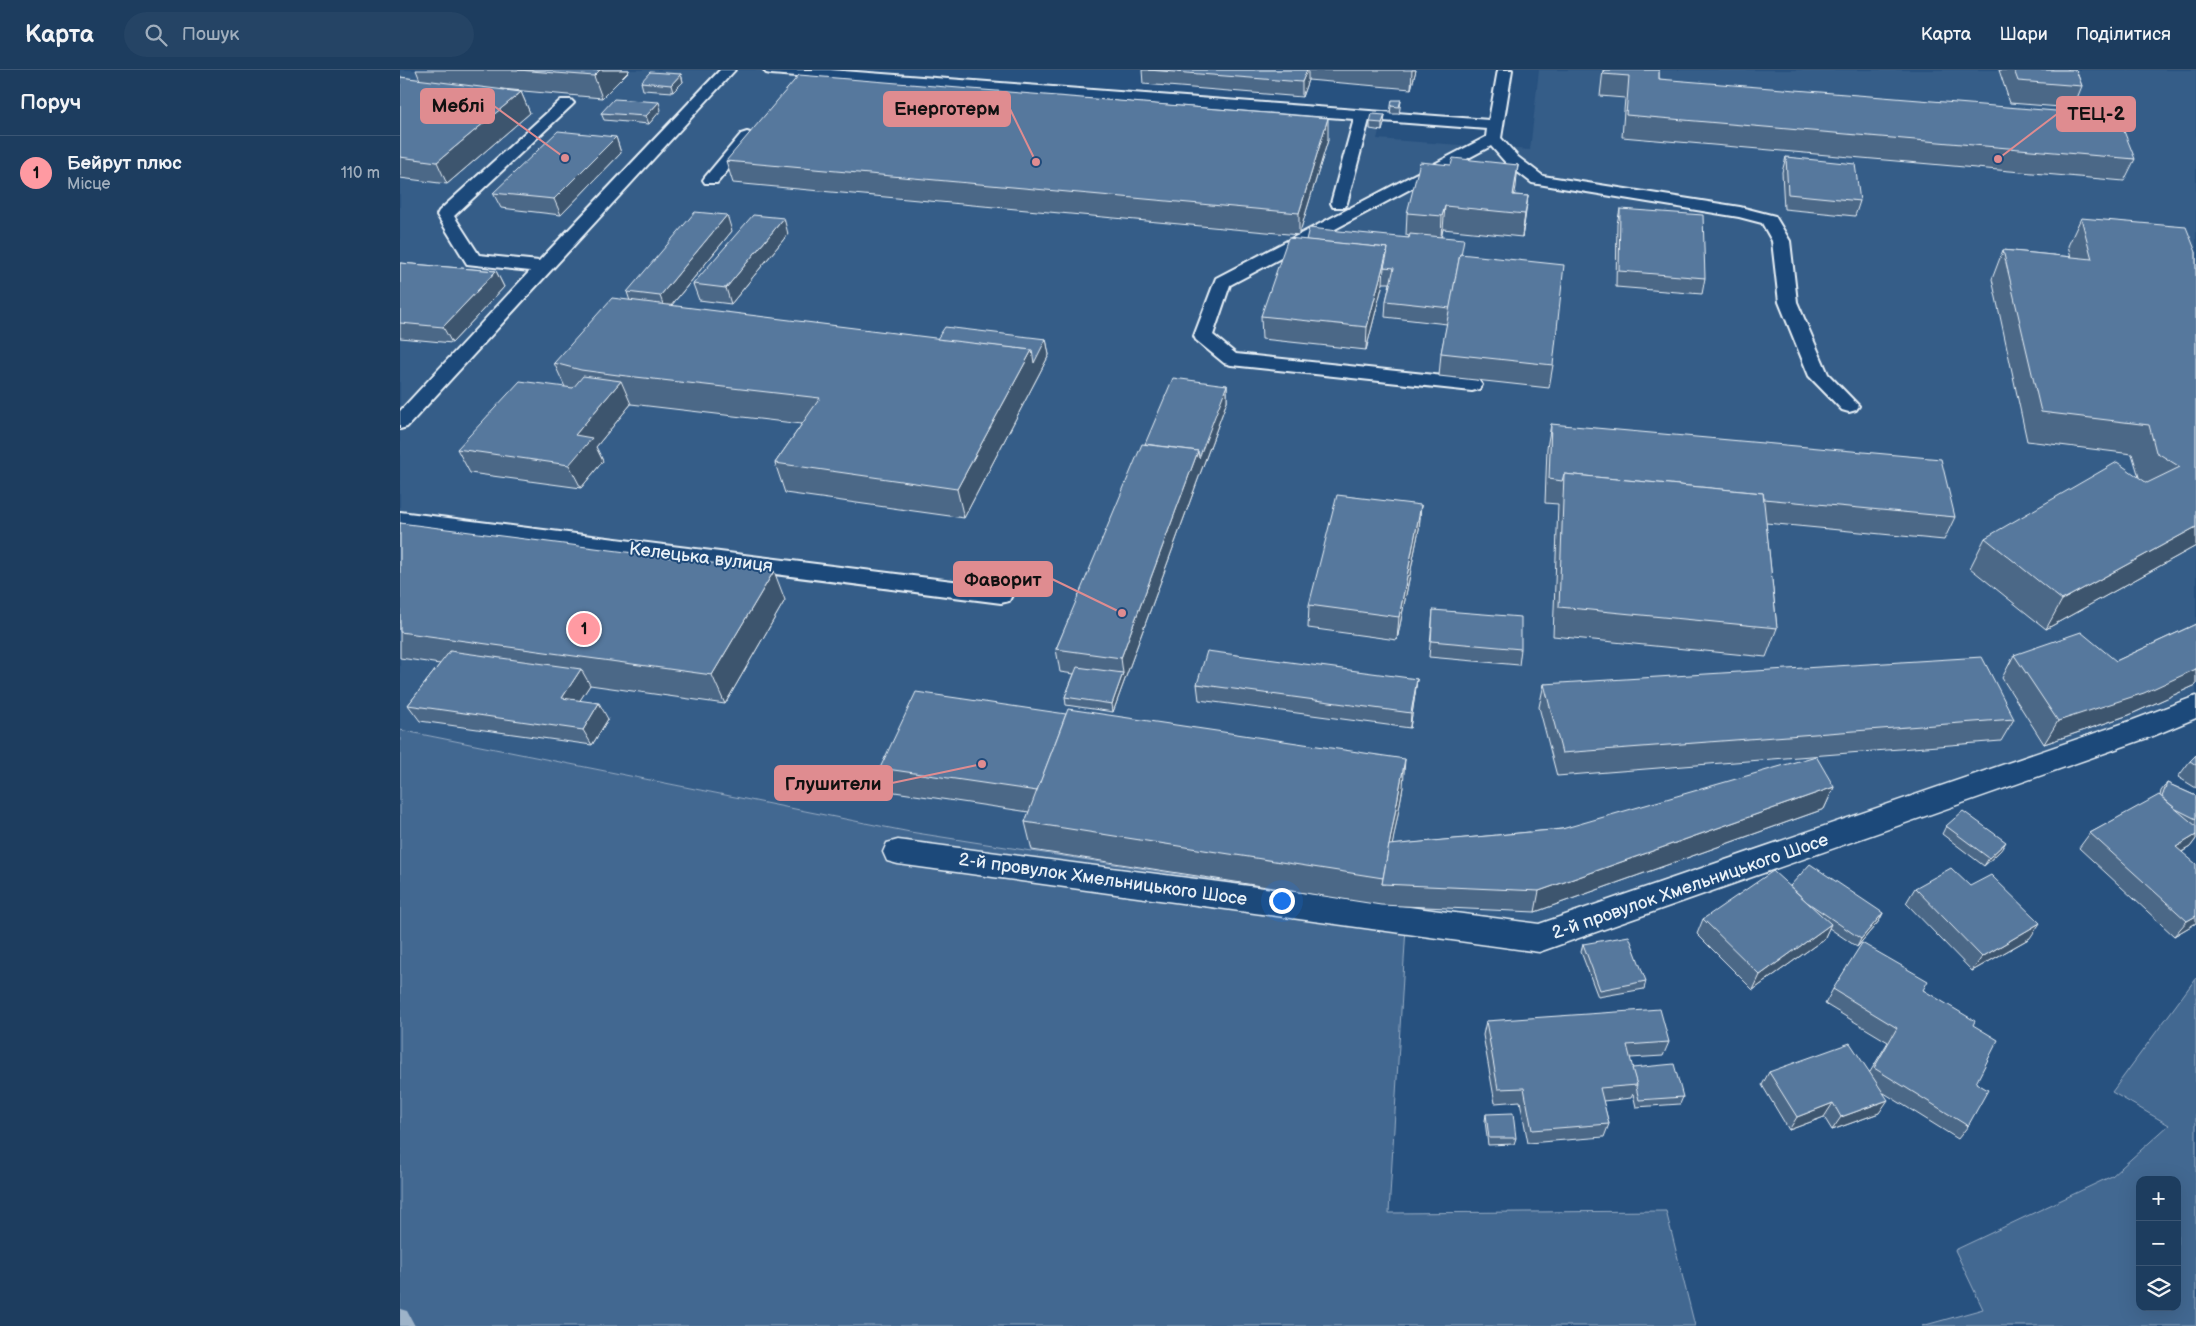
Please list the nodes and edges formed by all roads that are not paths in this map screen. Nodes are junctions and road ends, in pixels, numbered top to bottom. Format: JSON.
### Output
{"nodes":[{"id":1,"x":728,"y":70,"type":"edge"},
{"id":2,"x":772,"y":70,"type":"edge"},
{"id":3,"x":1505,"y":70,"type":"edge"},
{"id":4,"x":801,"y":72,"type":"junction"},
{"id":5,"x":789,"y":87,"type":"edge"},
{"id":6,"x":566,"y":103,"type":"edge"},
{"id":7,"x":1363,"y":116,"type":"junction"},
{"id":8,"x":759,"y":123,"type":"edge"},
{"id":9,"x":1494,"y":132,"type":"junction"},
{"id":10,"x":711,"y":180,"type":"dead end"},
{"id":11,"x":1339,"y":203,"type":"dead end"},
{"id":12,"x":543,"y":266,"type":"junction"},
{"id":13,"x":1472,"y":385,"type":"edge"},
{"id":14,"x":1849,"y":406,"type":"dead end"},
{"id":15,"x":400,"y":424,"type":"edge"},
{"id":16,"x":400,"y":519,"type":"edge"},
{"id":17,"x":1001,"y":595,"type":"dead end"},
{"id":18,"x":2196,"y":706,"type":"edge"},
{"id":19,"x":898,"y":852,"type":"dead end"}],
"edges":[{"from":1,"to":12,"type":"lane"},
{"from":2,"to":4,"type":"lane"},
{"from":3,"to":9,"type":"lane"},
{"from":4,"to":5,"type":"lane"},
{"from":4,"to":7,"type":"lane"},
{"from":6,"to":12,"type":"lane"},
{"from":7,"to":9,"type":"lane"},
{"from":7,"to":11,"type":"lane"},
{"from":8,"to":10,"type":"lane"},
{"from":9,"to":13,"type":"lane"},
{"from":9,"to":14,"type":"lane"},
{"from":12,"to":15,"type":"lane"},
{"from":16,"to":17,"type":"lane","name":"Келецька вулиця"},
{"from":18,"to":19,"type":"street","name":"2-й провулок Хмельницького Шосе"}]}
